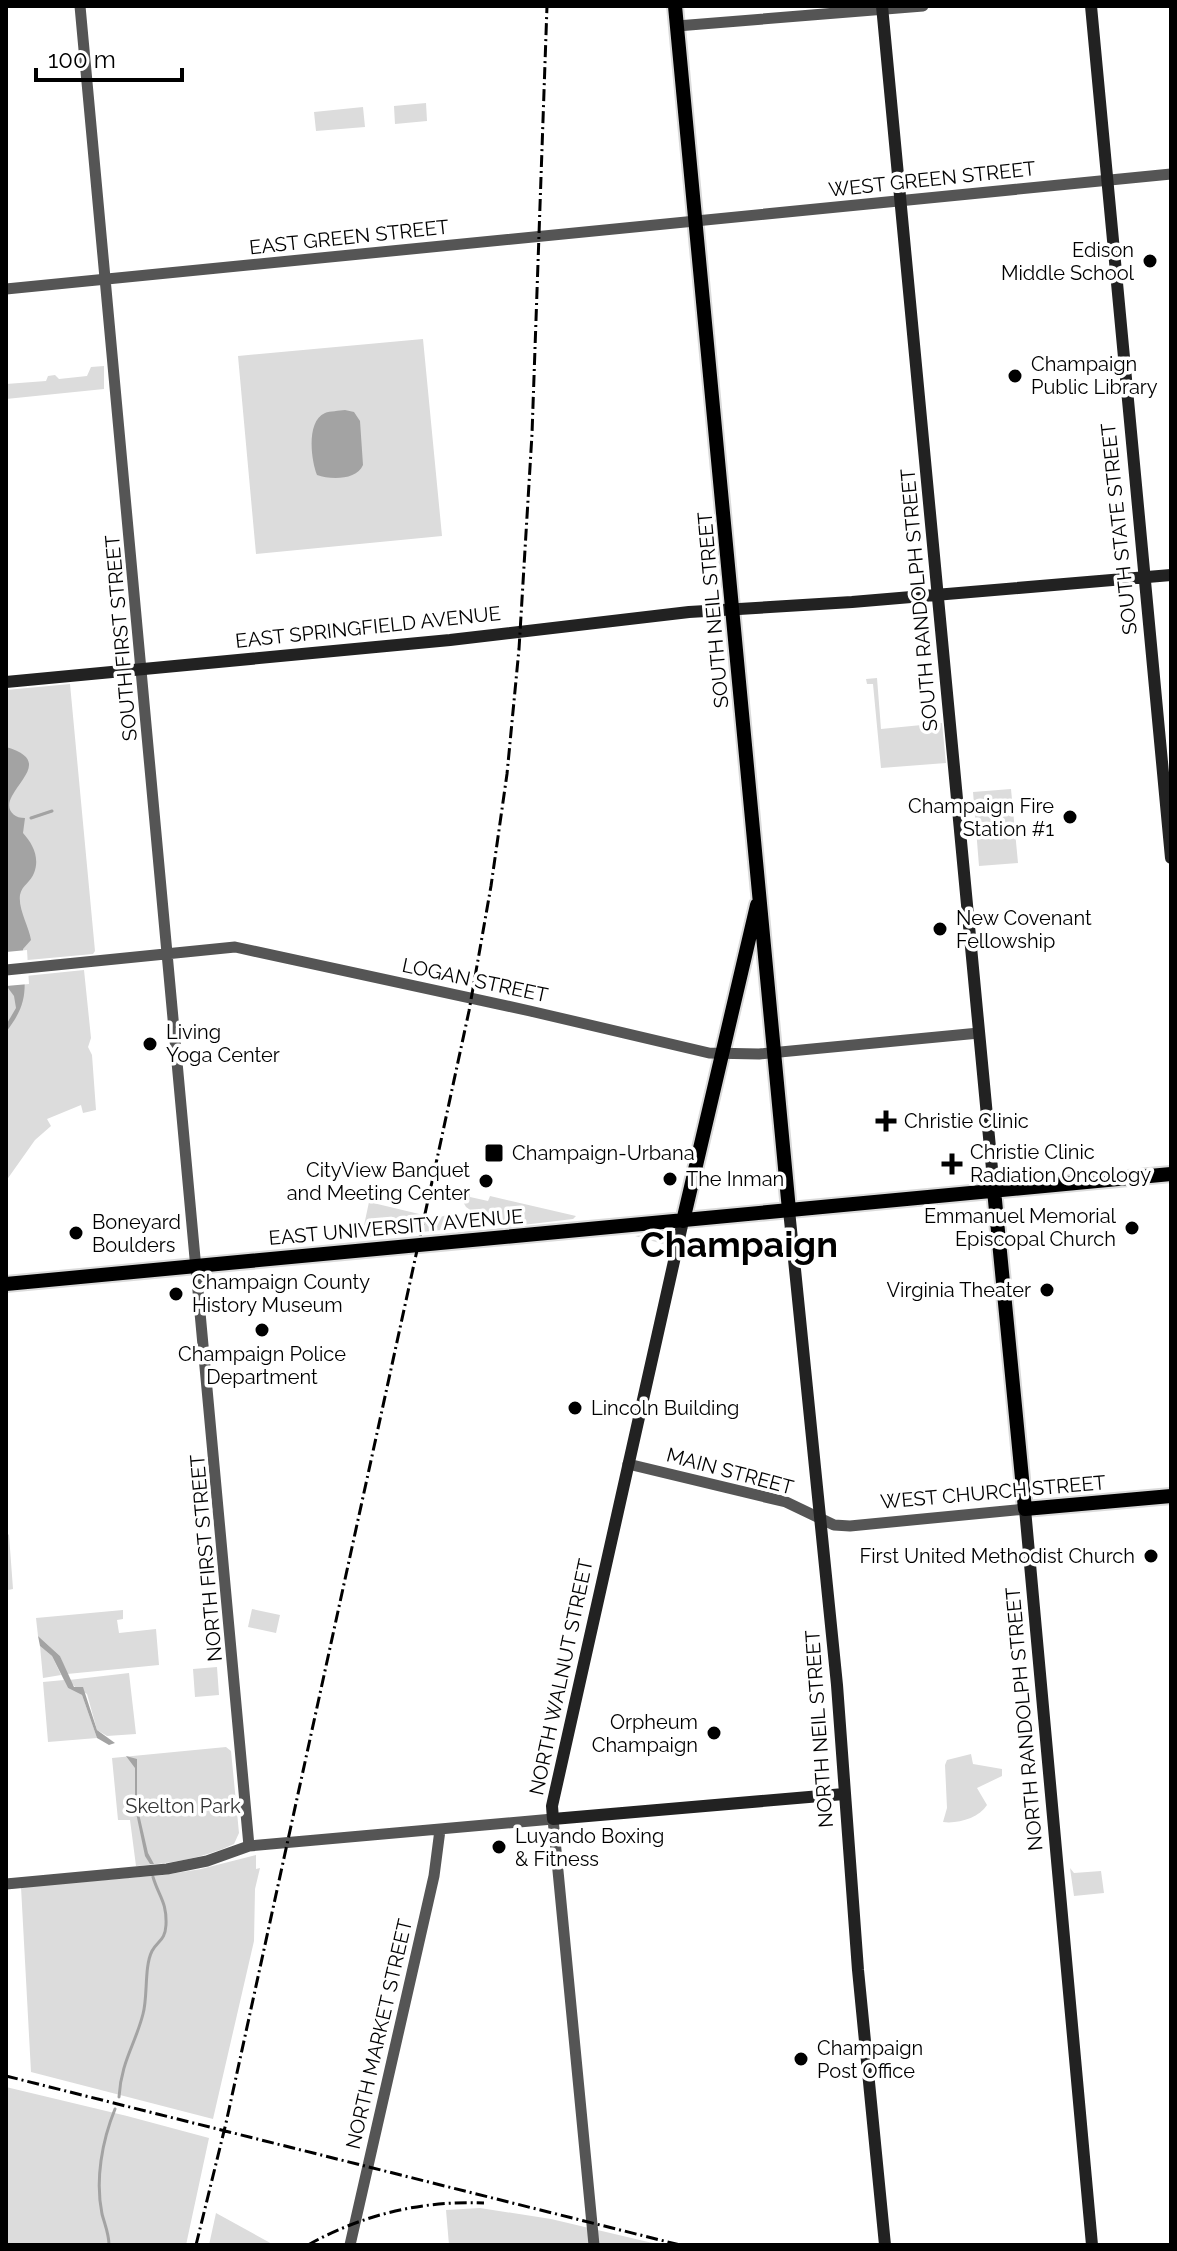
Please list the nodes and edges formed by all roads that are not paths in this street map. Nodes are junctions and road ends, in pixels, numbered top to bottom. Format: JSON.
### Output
{"nodes":[{"id":1,"x":80,"y":6,"type":"edge"},
{"id":2,"x":675,"y":6,"type":"edge"},
{"id":3,"x":923,"y":6,"type":"edge"},
{"id":4,"x":1091,"y":6,"type":"edge"},
{"id":5,"x":883,"y":8,"type":"edge"},
{"id":6,"x":677,"y":26,"type":"junction"},
{"id":7,"x":1171,"y":174,"type":"edge"},
{"id":8,"x":1107,"y":180,"type":"junction"},
{"id":9,"x":901,"y":200,"type":"junction"},
{"id":10,"x":696,"y":221,"type":"junction"},
{"id":11,"x":106,"y":279,"type":"junction"},
{"id":12,"x":6,"y":289,"type":"edge"},
{"id":13,"x":1171,"y":575,"type":"edge"},
{"id":14,"x":1144,"y":577,"type":"junction"},
{"id":15,"x":938,"y":595,"type":"junction"},
{"id":16,"x":733,"y":608,"type":"junction"},
{"id":17,"x":142,"y":669,"type":"junction"},
{"id":18,"x":6,"y":682,"type":"edge"},
{"id":19,"x":1171,"y":858,"type":"edge"},
{"id":20,"x":759,"y":898,"type":"junction"},
{"id":21,"x":168,"y":954,"type":"junction"},
{"id":22,"x":6,"y":970,"type":"edge"},
{"id":23,"x":979,"y":1033,"type":"junction"},
{"id":24,"x":774,"y":1053,"type":"junction"},
{"id":25,"x":721,"y":1054,"type":"junction"},
{"id":26,"x":1171,"y":1174,"type":"edge"},
{"id":27,"x":994,"y":1190,"type":"junction"},
{"id":28,"x":789,"y":1210,"type":"junction"},
{"id":29,"x":683,"y":1221,"type":"junction"},
{"id":30,"x":197,"y":1267,"type":"junction"},
{"id":31,"x":6,"y":1284,"type":"edge"},
{"id":32,"x":628,"y":1464,"type":"junction"},
{"id":33,"x":1171,"y":1496,"type":"edge"},
{"id":34,"x":1025,"y":1509,"type":"junction"},
{"id":35,"x":820,"y":1518,"type":"junction"},
{"id":36,"x":844,"y":1794,"type":"junction"},
{"id":37,"x":553,"y":1819,"type":"junction"},
{"id":38,"x":440,"y":1830,"type":"junction"},
{"id":39,"x":249,"y":1846,"type":"junction"},
{"id":40,"x":6,"y":1884,"type":"edge"},
{"id":41,"x":350,"y":2245,"type":"edge"},
{"id":42,"x":594,"y":2245,"type":"edge"},
{"id":43,"x":885,"y":2245,"type":"edge"},
{"id":44,"x":1092,"y":2245,"type":"edge"}],
"edges":[{"from":1,"to":11,"type":"street","name":"SOUTH FIRST STREET"},
{"from":2,"to":6,"type":"main road","name":"SOUTH NEIL STREET"},
{"from":3,"to":5,"type":"street"},
{"from":4,"to":8,"type":"main road","name":"SOUTH STATE STREET"},
{"from":5,"to":6,"type":"street"},
{"from":5,"to":9,"type":"main road","name":"SOUTH RANDOLPH STREET"},
{"from":6,"to":10,"type":"main road","name":"SOUTH NEIL STREET"},
{"from":7,"to":8,"type":"street","name":"WEST GREEN STREET"},
{"from":8,"to":9,"type":"street","name":"WEST GREEN STREET"},
{"from":8,"to":14,"type":"main road","name":"SOUTH STATE STREET"},
{"from":9,"to":10,"type":"street","name":"WEST GREEN STREET"},
{"from":9,"to":15,"type":"main road","name":"SOUTH RANDOLPH STREET"},
{"from":10,"to":11,"type":"street","name":"EAST GREEN STREET"},
{"from":10,"to":16,"type":"main road","name":"SOUTH NEIL STREET"},
{"from":11,"to":12,"type":"street","name":"EAST GREEN STREET"},
{"from":11,"to":17,"type":"street","name":"SOUTH FIRST STREET"},
{"from":13,"to":14,"type":"main road","name":"EAST SPRINGFIELD AVENUE"},
{"from":14,"to":15,"type":"main road","name":"EAST SPRINGFIELD AVENUE"},
{"from":14,"to":19,"type":"main road","name":"SOUTH STATE STREET"},
{"from":15,"to":16,"type":"main road","name":"EAST SPRINGFIELD AVENUE"},
{"from":15,"to":23,"type":"main road","name":"SOUTH RANDOLPH STREET"},
{"from":16,"to":17,"type":"main road","name":"EAST SPRINGFIELD AVENUE"},
{"from":16,"to":20,"type":"main road","name":"SOUTH NEIL STREET"},
{"from":17,"to":18,"type":"main road","name":"EAST SPRINGFIELD AVENUE"},
{"from":17,"to":21,"type":"street","name":"SOUTH FIRST STREET"},
{"from":20,"to":24,"type":"main road","name":"SOUTH NEIL STREET"},
{"from":20,"to":25,"type":"main road"},
{"from":21,"to":22,"type":"street","name":"LOGAN STREET"},
{"from":21,"to":25,"type":"street","name":"LOGAN STREET"},
{"from":21,"to":30,"type":"street","name":"SOUTH FIRST STREET"},
{"from":23,"to":24,"type":"street","name":"LOGAN STREET"},
{"from":23,"to":27,"type":"main road","name":"SOUTH RANDOLPH STREET"},
{"from":24,"to":25,"type":"street","name":"LOGAN STREET"},
{"from":24,"to":28,"type":"main road","name":"SOUTH NEIL STREET"},
{"from":25,"to":29,"type":"main road"},
{"from":26,"to":27,"type":"main road","name":"EAST UNIVERSITY AVENUE"},
{"from":27,"to":28,"type":"main road","name":"EAST UNIVERSITY AVENUE"},
{"from":27,"to":34,"type":"main road","name":"NORTH RANDOLPH STREET"},
{"from":28,"to":29,"type":"main road","name":"EAST UNIVERSITY AVENUE"},
{"from":28,"to":35,"type":"main road","name":"NORTH NEIL STREET"},
{"from":29,"to":30,"type":"main road","name":"EAST UNIVERSITY AVENUE"},
{"from":29,"to":32,"type":"main road","name":"NORTH WALNUT STREET"},
{"from":30,"to":31,"type":"main road","name":"EAST UNIVERSITY AVENUE"},
{"from":30,"to":39,"type":"street","name":"NORTH FIRST STREET"},
{"from":32,"to":35,"type":"street","name":"MAIN STREET"},
{"from":32,"to":37,"type":"main road","name":"NORTH WALNUT STREET"},
{"from":33,"to":34,"type":"main road","name":"WEST CHURCH STREET"},
{"from":34,"to":35,"type":"street","name":"WEST CHURCH STREET"},
{"from":34,"to":44,"type":"main road","name":"NORTH RANDOLPH STREET"},
{"from":35,"to":36,"type":"main road","name":"NORTH NEIL STREET"},
{"from":36,"to":37,"type":"main road"},
{"from":36,"to":43,"type":"main road","name":"NORTH NEIL STREET"},
{"from":37,"to":38,"type":"street"},
{"from":37,"to":42,"type":"street","name":"NORTH WALNUT STREET"},
{"from":38,"to":39,"type":"street"},
{"from":38,"to":41,"type":"street","name":"NORTH MARKET STREET"},
{"from":39,"to":40,"type":"street"}]}
